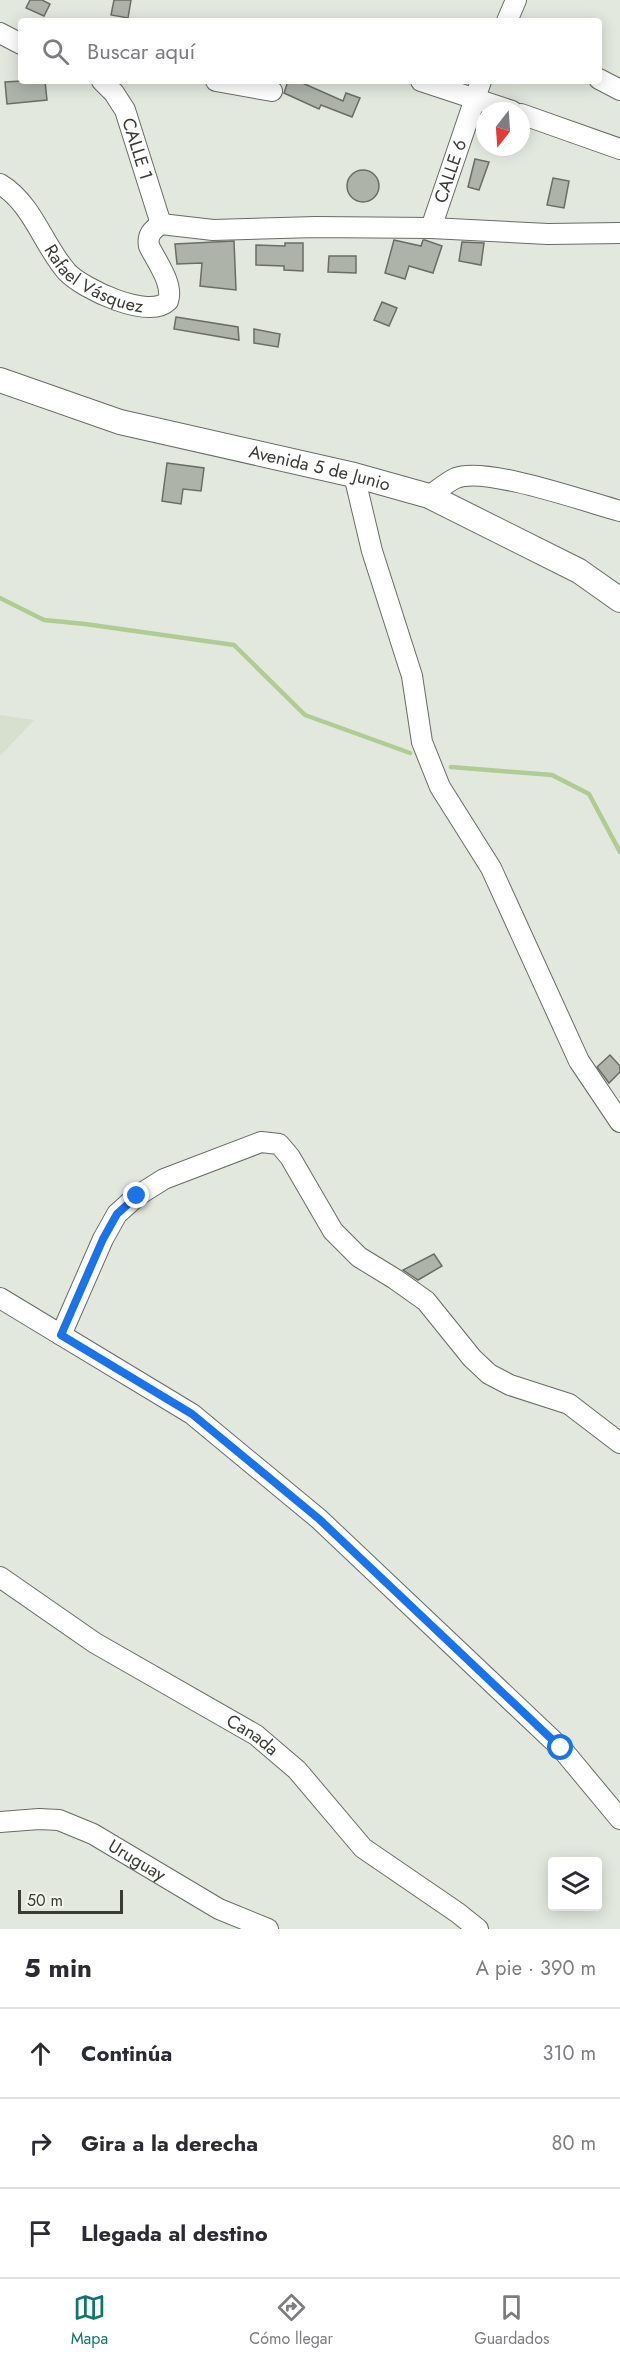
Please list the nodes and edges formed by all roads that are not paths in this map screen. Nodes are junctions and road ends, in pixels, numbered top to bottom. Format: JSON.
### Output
{"nodes":[{"id":1,"x":516,"y":0,"type":"edge"},
{"id":2,"x":508,"y":18,"type":"edge"},
{"id":3,"x":0,"y":33,"type":"edge"},
{"id":4,"x":18,"y":42,"type":"edge"},
{"id":5,"x":602,"y":81,"type":"edge"},
{"id":6,"x":105,"y":84,"type":"edge"},
{"id":7,"x":233,"y":84,"type":"edge"},
{"id":8,"x":442,"y":84,"type":"edge"},
{"id":9,"x":478,"y":89,"type":"edge"},
{"id":10,"x":620,"y":90,"type":"edge"},
{"id":11,"x":272,"y":91,"type":"dead end"},
{"id":12,"x":498,"y":102,"type":"edge"},
{"id":13,"x":530,"y":117,"type":"edge"},
{"id":14,"x":620,"y":149,"type":"edge"},
{"id":15,"x":0,"y":184,"type":"edge"},
{"id":16,"x":161,"y":224,"type":"junction"},
{"id":17,"x":431,"y":228,"type":"junction"},
{"id":18,"x":620,"y":233,"type":"edge"},
{"id":19,"x":0,"y":380,"type":"edge"},
{"id":20,"x":354,"y":475,"type":"junction"},
{"id":21,"x":429,"y":496,"type":"junction"},
{"id":22,"x":620,"y":511,"type":"edge"},
{"id":23,"x":620,"y":600,"type":"edge"},
{"id":24,"x":620,"y":1122,"type":"edge"},
{"id":25,"x":0,"y":1298,"type":"edge"},
{"id":26,"x":61,"y":1335,"type":"junction"},
{"id":27,"x":620,"y":1443,"type":"edge"},
{"id":28,"x":0,"y":1577,"type":"edge"},
{"id":29,"x":620,"y":1819,"type":"edge"},
{"id":30,"x":0,"y":1822,"type":"edge"},
{"id":31,"x":268,"y":1929,"type":"edge"},
{"id":32,"x":478,"y":1929,"type":"edge"}],
"edges":[{"from":1,"to":2,"type":"street"},
{"from":3,"to":4,"type":"street"},
{"from":5,"to":10,"type":"street"},
{"from":6,"to":16,"type":"street","name":"CALLE 1"},
{"from":7,"to":11,"type":"street"},
{"from":8,"to":9,"type":"street"},
{"from":9,"to":12,"type":"street"},
{"from":9,"to":17,"type":"street","name":"CALLE 6"},
{"from":13,"to":14,"type":"street"},
{"from":15,"to":16,"type":"street","name":"Rafael Vásquez"},
{"from":16,"to":17,"type":"street"},
{"from":17,"to":18,"type":"street"},
{"from":19,"to":20,"type":"main road","name":"Avenida 5 de Junio"},
{"from":20,"to":21,"type":"main road","name":"Avenida 5 de Junio"},
{"from":20,"to":24,"type":"street"},
{"from":21,"to":22,"type":"street"},
{"from":21,"to":23,"type":"main road","name":"Avenida 5 de Junio"},
{"from":25,"to":26,"type":"street"},
{"from":26,"to":27,"type":"street"},
{"from":26,"to":29,"type":"street"},
{"from":28,"to":32,"type":"street","name":"Canada"},
{"from":30,"to":31,"type":"street","name":"Uruguay"}]}
